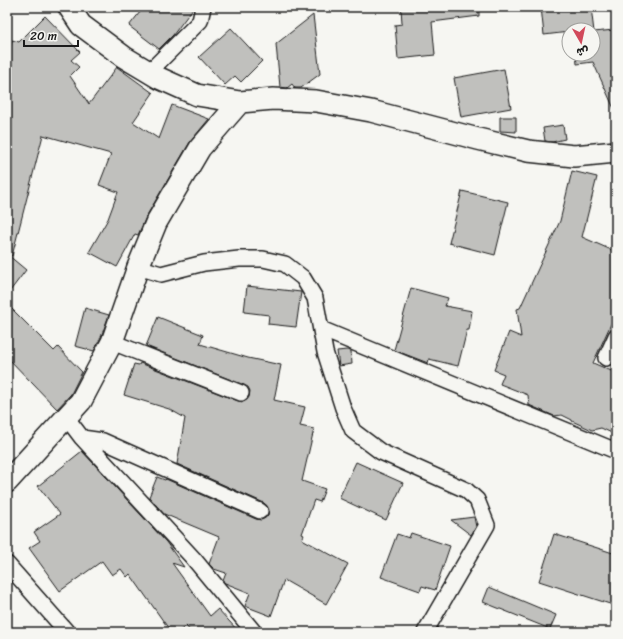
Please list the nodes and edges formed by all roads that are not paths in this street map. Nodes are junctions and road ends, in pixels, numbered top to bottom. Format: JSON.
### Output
{"nodes":[{"id":1,"x":69,"y":7,"type":"edge"},
{"id":2,"x":203,"y":7,"type":"edge"},
{"id":3,"x":149,"y":72,"type":"junction"},
{"id":4,"x":240,"y":102,"type":"junction"},
{"id":5,"x":616,"y":152,"type":"edge"},
{"id":6,"x":138,"y":268,"type":"junction"},
{"id":7,"x":321,"y":329,"type":"junction"},
{"id":8,"x":616,"y":336,"type":"edge"},
{"id":9,"x":112,"y":342,"type":"junction"},
{"id":10,"x":606,"y":358,"type":"dead end"},
{"id":11,"x":242,"y":393,"type":"dead end"},
{"id":12,"x":66,"y":417,"type":"junction"},
{"id":13,"x":82,"y":438,"type":"junction"},
{"id":14,"x":616,"y":451,"type":"edge"},
{"id":15,"x":7,"y":482,"type":"edge"},
{"id":16,"x":260,"y":511,"type":"dead end"},
{"id":17,"x":7,"y":564,"type":"edge"},
{"id":18,"x":67,"y":632,"type":"edge"},
{"id":19,"x":254,"y":632,"type":"edge"},
{"id":20,"x":425,"y":632,"type":"edge"}],
"edges":[{"from":1,"to":3,"type":"street"},
{"from":2,"to":3,"type":"street"},
{"from":3,"to":4,"type":"street"},
{"from":4,"to":5,"type":"street"},
{"from":4,"to":6,"type":"street"},
{"from":6,"to":7,"type":"street"},
{"from":6,"to":9,"type":"street"},
{"from":7,"to":14,"type":"street"},
{"from":7,"to":20,"type":"street"},
{"from":8,"to":10,"type":"street"},
{"from":9,"to":11,"type":"street"},
{"from":9,"to":12,"type":"street"},
{"from":12,"to":13,"type":"street"},
{"from":12,"to":15,"type":"street"},
{"from":13,"to":16,"type":"street"},
{"from":13,"to":19,"type":"street"},
{"from":17,"to":18,"type":"street"}]}
